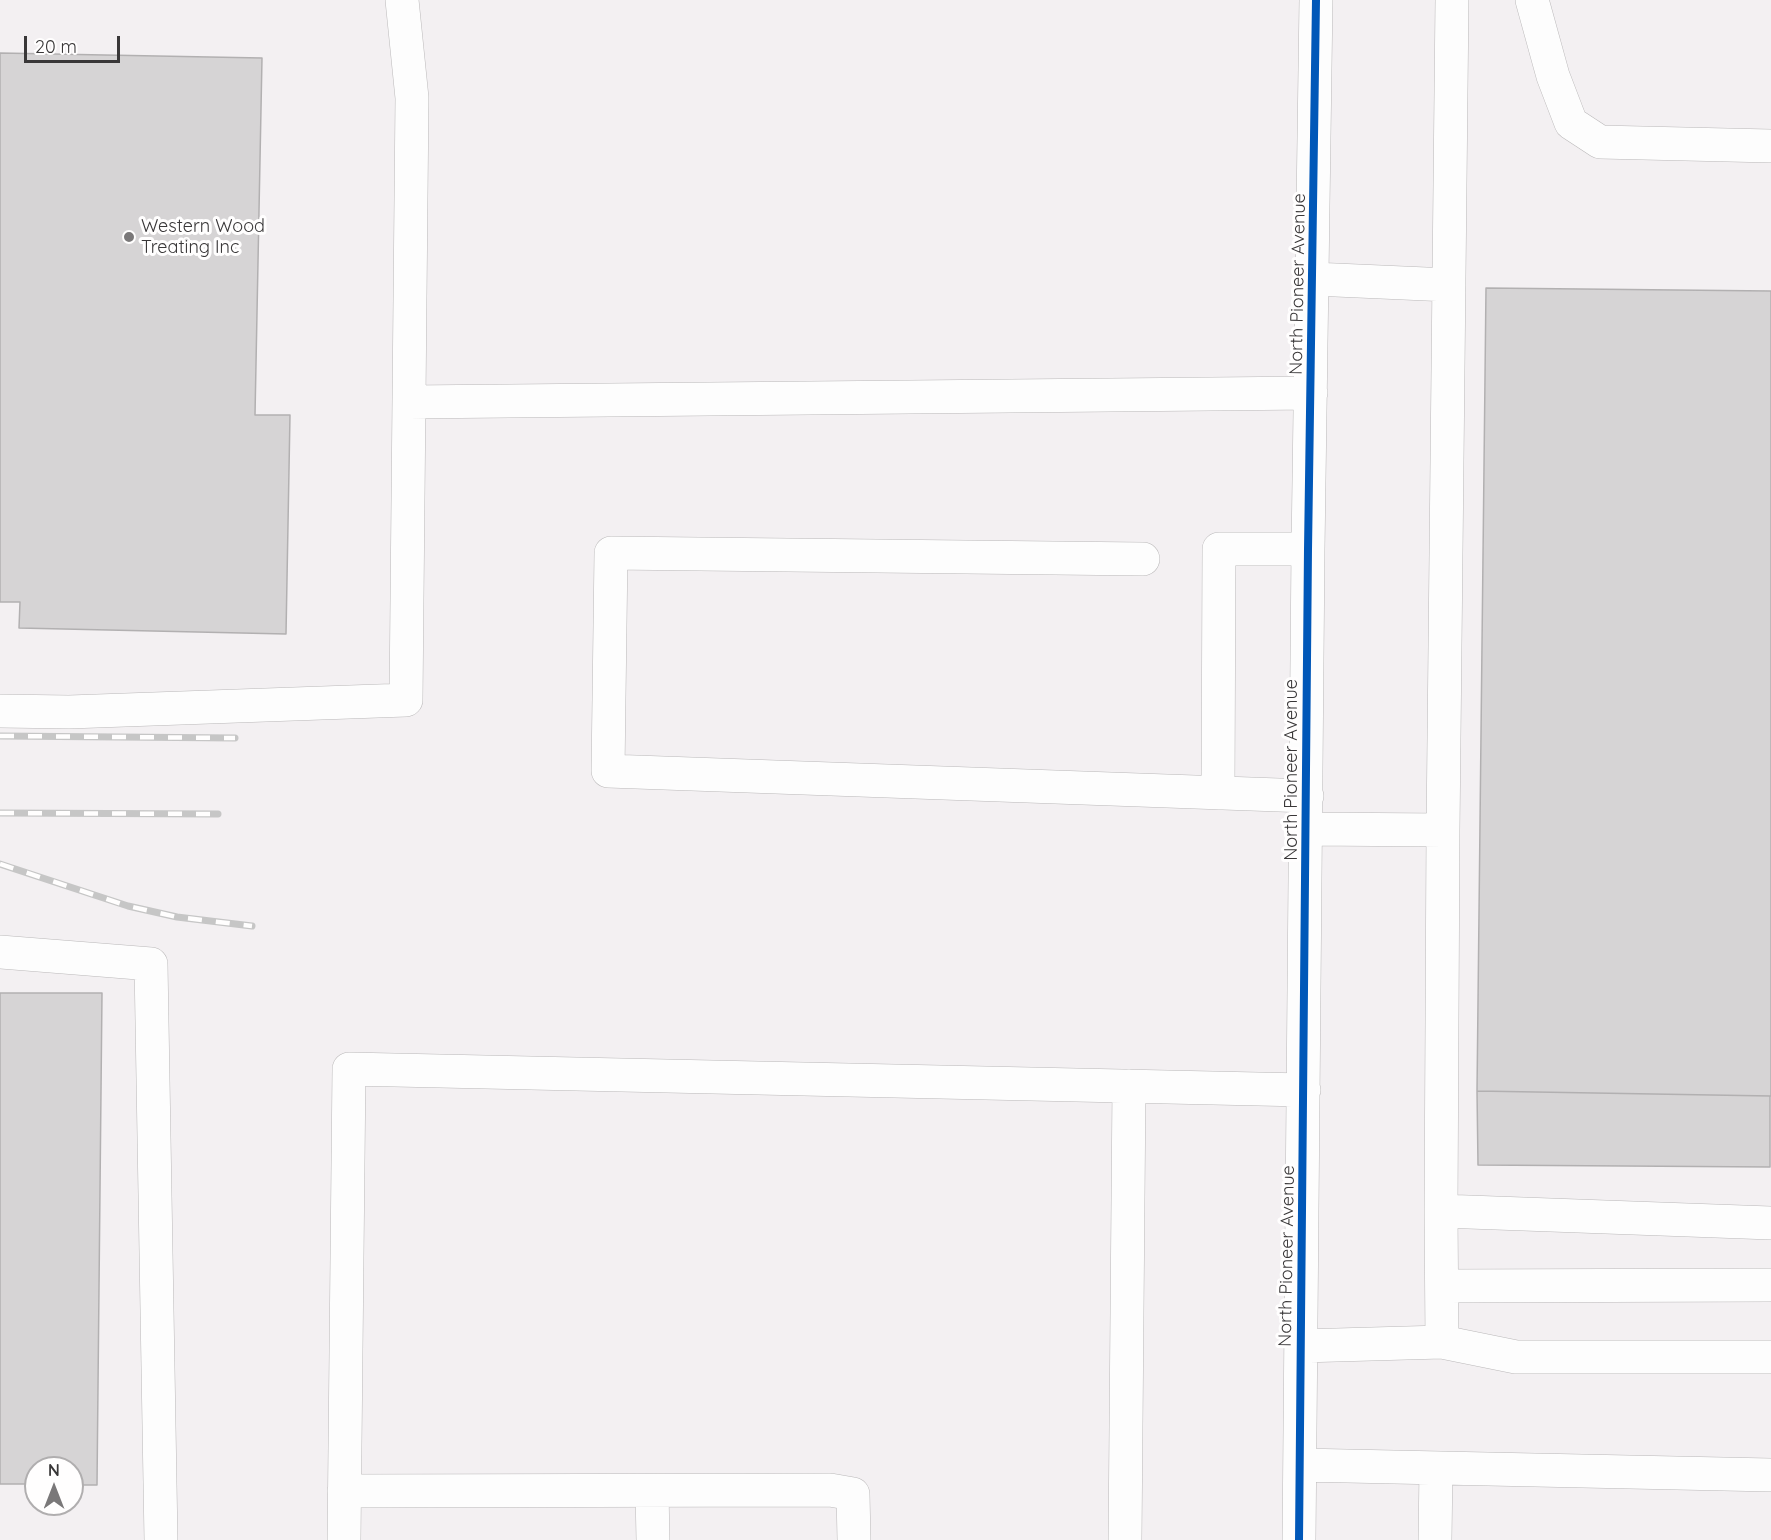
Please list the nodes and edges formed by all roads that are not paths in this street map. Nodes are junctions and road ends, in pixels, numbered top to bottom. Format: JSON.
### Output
{"nodes":[{"id":1,"x":402,"y":0,"type":"edge"},
{"id":2,"x":1316,"y":0,"type":"edge"},
{"id":3,"x":1452,"y":0,"type":"edge"},
{"id":4,"x":1532,"y":0,"type":"edge"},
{"id":5,"x":1771,"y":146,"type":"edge"},
{"id":6,"x":1313,"y":279,"type":"junction"},
{"id":7,"x":1449,"y":285,"type":"junction"},
{"id":8,"x":1311,"y":393,"type":"junction"},
{"id":9,"x":409,"y":402,"type":"junction"},
{"id":10,"x":1308,"y":549,"type":"junction"},
{"id":11,"x":1143,"y":559,"type":"dead end"},
{"id":12,"x":0,"y":711,"type":"edge"},
{"id":13,"x":1218,"y":793,"type":"junction"},
{"id":14,"x":1307,"y":796,"type":"junction"},
{"id":15,"x":1307,"y":829,"type":"junction"},
{"id":16,"x":1443,"y":830,"type":"junction"},
{"id":17,"x":0,"y":952,"type":"edge"},
{"id":18,"x":1129,"y":1086,"type":"junction"},
{"id":19,"x":1304,"y":1090,"type":"junction"},
{"id":20,"x":1441,"y":1211,"type":"junction"},
{"id":21,"x":1771,"y":1223,"type":"edge"},
{"id":22,"x":1771,"y":1285,"type":"edge"},
{"id":23,"x":1442,"y":1286,"type":"junction"},
{"id":24,"x":1442,"y":1342,"type":"junction"},
{"id":25,"x":1301,"y":1346,"type":"junction"},
{"id":26,"x":1771,"y":1357,"type":"edge"},
{"id":27,"x":1300,"y":1465,"type":"junction"},
{"id":28,"x":1436,"y":1468,"type":"junction"},
{"id":29,"x":1771,"y":1475,"type":"edge"},
{"id":30,"x":344,"y":1491,"type":"junction"},
{"id":31,"x":652,"y":1491,"type":"junction"},
{"id":32,"x":161,"y":1540,"type":"edge"},
{"id":33,"x":344,"y":1540,"type":"edge"},
{"id":34,"x":653,"y":1540,"type":"edge"},
{"id":35,"x":854,"y":1540,"type":"edge"},
{"id":36,"x":1125,"y":1540,"type":"edge"},
{"id":37,"x":1299,"y":1540,"type":"edge"},
{"id":38,"x":1436,"y":1540,"type":"edge"}],
"edges":[{"from":1,"to":9,"type":"street"},
{"from":2,"to":6,"type":"street","name":"North Pioneer Avenue"},
{"from":3,"to":7,"type":"street"},
{"from":4,"to":5,"type":"street"},
{"from":6,"to":7,"type":"street"},
{"from":6,"to":8,"type":"street","name":"North Pioneer Avenue"},
{"from":7,"to":16,"type":"street"},
{"from":8,"to":9,"type":"street"},
{"from":8,"to":10,"type":"street","name":"North Pioneer Avenue"},
{"from":9,"to":12,"type":"street"},
{"from":10,"to":13,"type":"street"},
{"from":10,"to":14,"type":"street","name":"North Pioneer Avenue"},
{"from":11,"to":13,"type":"street"},
{"from":13,"to":14,"type":"street"},
{"from":14,"to":15,"type":"street","name":"North Pioneer Avenue"},
{"from":15,"to":16,"type":"street"},
{"from":15,"to":19,"type":"street","name":"North Pioneer Avenue"},
{"from":16,"to":20,"type":"street"},
{"from":17,"to":32,"type":"street"},
{"from":18,"to":19,"type":"street"},
{"from":18,"to":30,"type":"street"},
{"from":18,"to":36,"type":"street"},
{"from":19,"to":25,"type":"street","name":"North Pioneer Avenue"},
{"from":20,"to":21,"type":"street"},
{"from":20,"to":23,"type":"street"},
{"from":22,"to":23,"type":"street"},
{"from":23,"to":24,"type":"street"},
{"from":24,"to":25,"type":"street"},
{"from":24,"to":26,"type":"street"},
{"from":25,"to":27,"type":"street","name":"North Pioneer Avenue"},
{"from":27,"to":28,"type":"street"},
{"from":27,"to":37,"type":"street","name":"North Pioneer Avenue"},
{"from":28,"to":29,"type":"street"},
{"from":28,"to":38,"type":"street"},
{"from":30,"to":31,"type":"street"},
{"from":30,"to":33,"type":"street"},
{"from":31,"to":34,"type":"street"},
{"from":31,"to":35,"type":"street"}]}
